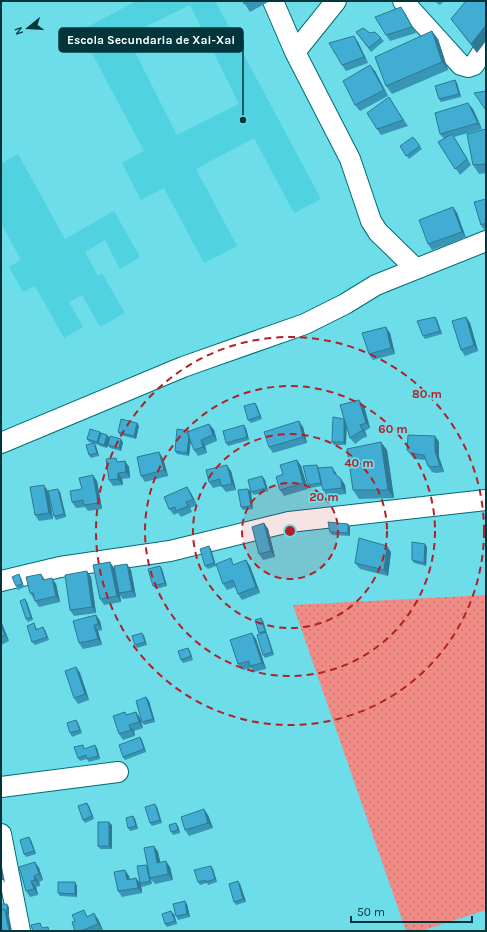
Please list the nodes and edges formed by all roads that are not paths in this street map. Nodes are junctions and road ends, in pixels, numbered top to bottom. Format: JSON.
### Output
{"nodes":[{"id":1,"x":273,"y":1,"type":"edge"},
{"id":2,"x":336,"y":1,"type":"edge"},
{"id":3,"x":403,"y":1,"type":"edge"},
{"id":4,"x":486,"y":46,"type":"edge"},
{"id":5,"x":295,"y":52,"type":"junction"},
{"id":6,"x":486,"y":241,"type":"edge"},
{"id":7,"x":415,"y":268,"type":"junction"},
{"id":8,"x":1,"y":443,"type":"edge"},
{"id":9,"x":486,"y":500,"type":"edge"},
{"id":10,"x":1,"y":581,"type":"edge"},
{"id":11,"x":118,"y":772,"type":"dead end"},
{"id":12,"x":1,"y":787,"type":"edge"},
{"id":13,"x":1,"y":834,"type":"edge"},
{"id":14,"x":20,"y":931,"type":"edge"}],
"edges":[{"from":1,"to":5,"type":"street"},
{"from":2,"to":5,"type":"street"},
{"from":3,"to":4,"type":"street"},
{"from":5,"to":7,"type":"street"},
{"from":6,"to":7,"type":"street"},
{"from":7,"to":8,"type":"street"},
{"from":9,"to":10,"type":"street"},
{"from":11,"to":12,"type":"street"},
{"from":13,"to":14,"type":"street"}]}
